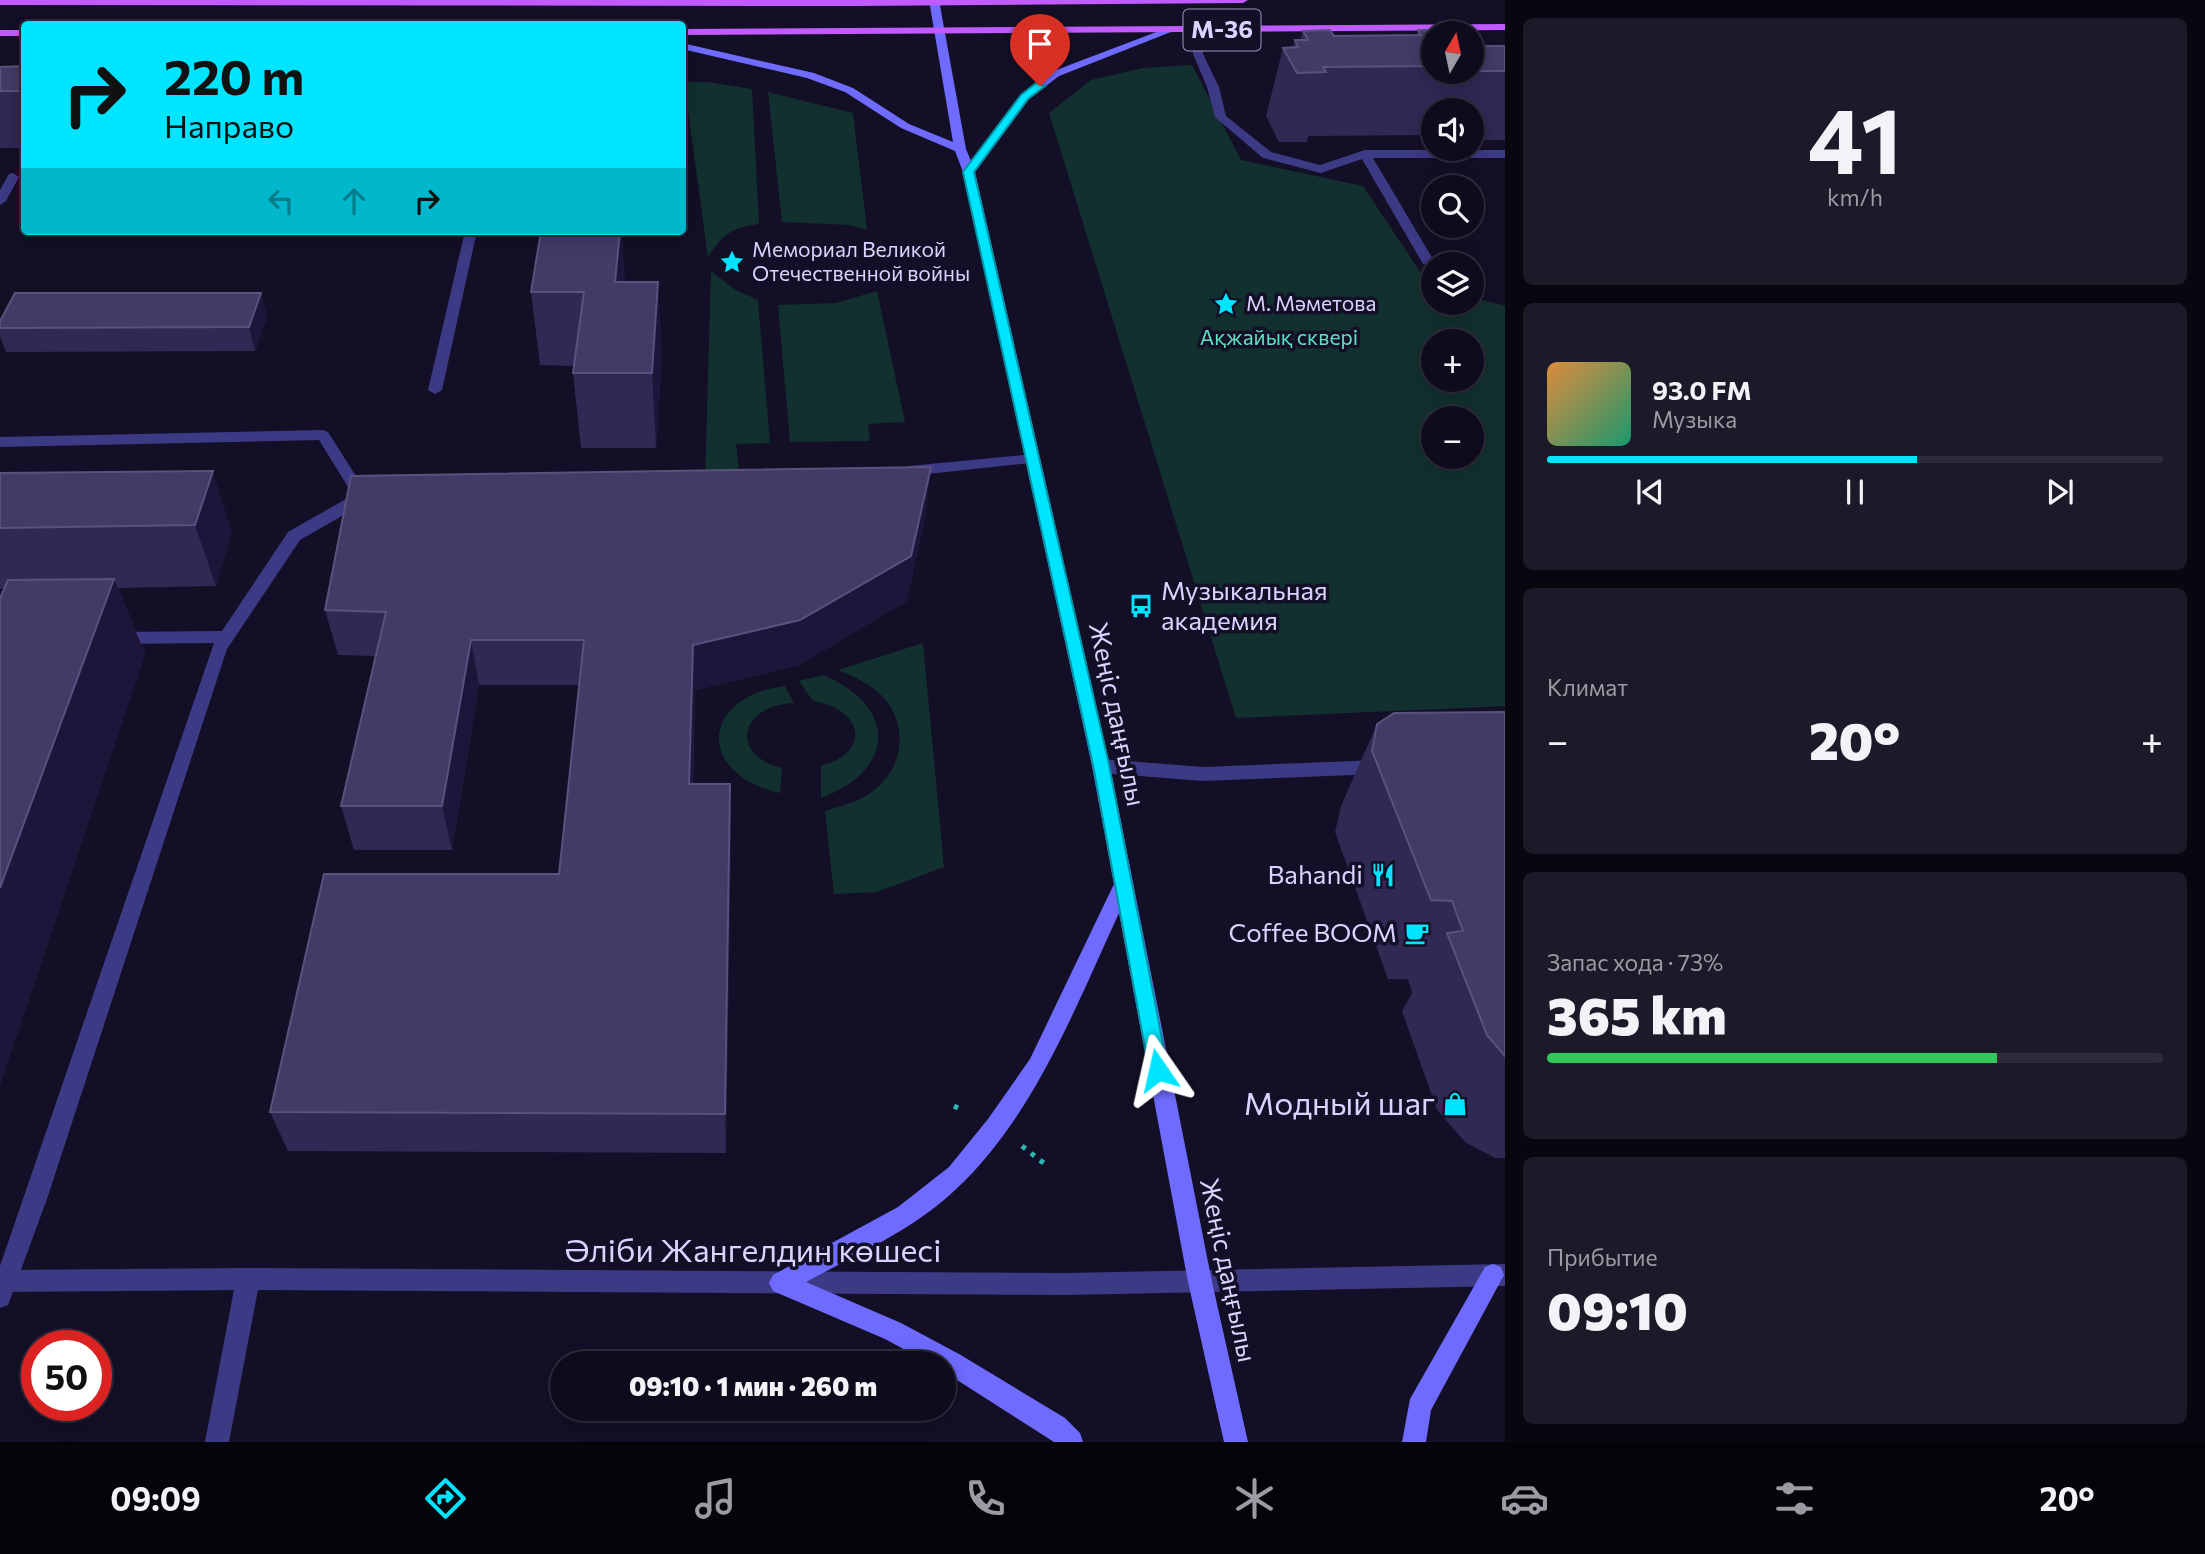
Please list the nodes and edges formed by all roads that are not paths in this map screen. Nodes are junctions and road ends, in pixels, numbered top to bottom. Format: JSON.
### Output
{"nodes":[{"id":1,"x":682,"y":0,"type":"edge"},
{"id":2,"x":1243,"y":0,"type":"edge"},
{"id":3,"x":149,"y":1,"type":"edge"},
{"id":4,"x":453,"y":1,"type":"edge"},
{"id":5,"x":934,"y":1,"type":"edge"},
{"id":6,"x":0,"y":2,"type":"edge"},
{"id":7,"x":656,"y":3,"type":"junction"},
{"id":8,"x":1505,"y":27,"type":"edge"},
{"id":9,"x":1171,"y":30,"type":"junction"},
{"id":10,"x":1196,"y":30,"type":"junction"},
{"id":11,"x":686,"y":32,"type":"edge"},
{"id":12,"x":940,"y":32,"type":"junction"},
{"id":13,"x":0,"y":33,"type":"edge"},
{"id":14,"x":21,"y":33,"type":"edge"},
{"id":15,"x":686,"y":47,"type":"edge"},
{"id":16,"x":960,"y":149,"type":"junction"},
{"id":17,"x":1365,"y":154,"type":"junction"},
{"id":18,"x":1505,"y":154,"type":"edge"},
{"id":19,"x":968,"y":172,"type":"junction"},
{"id":20,"x":12,"y":177,"type":"edge"},
{"id":21,"x":0,"y":201,"type":"edge"},
{"id":22,"x":470,"y":235,"type":"edge"},
{"id":23,"x":1423,"y":252,"type":"edge"},
{"id":24,"x":435,"y":390,"type":"dead end"},
{"id":25,"x":0,"y":442,"type":"edge"},
{"id":26,"x":1034,"y":459,"type":"junction"},
{"id":27,"x":887,"y":474,"type":"edge"},
{"id":28,"x":362,"y":497,"type":"junction"},
{"id":29,"x":386,"y":497,"type":"edge"},
{"id":30,"x":228,"y":636,"type":"junction"},
{"id":31,"x":94,"y":638,"type":"edge"},
{"id":32,"x":1101,"y":765,"type":"junction"},
{"id":33,"x":1395,"y":767,"type":"edge"},
{"id":34,"x":1123,"y":885,"type":"junction"},
{"id":35,"x":1499,"y":1275,"type":"edge"},
{"id":36,"x":248,"y":1279,"type":"junction"},
{"id":37,"x":1200,"y":1282,"type":"junction"},
{"id":38,"x":781,"y":1283,"type":"junction"},
{"id":39,"x":2,"y":1287,"type":"edge"},
{"id":40,"x":217,"y":1442,"type":"edge"},
{"id":41,"x":1071,"y":1442,"type":"edge"},
{"id":42,"x":1236,"y":1442,"type":"edge"},
{"id":43,"x":1414,"y":1442,"type":"edge"}],
"edges":[{"from":1,"to":7,"type":"main road"},
{"from":2,"to":5,"type":"main road","number":"M-36"},
{"from":3,"to":4,"type":"main road","number":"M-36"},
{"from":3,"to":6,"type":"main road","number":"M-36"},
{"from":4,"to":7,"type":"main road","number":"M-36"},
{"from":5,"to":7,"type":"main road","number":"M-36"},
{"from":5,"to":12,"type":"main road","name":"Жеңіс даңғылы"},
{"from":8,"to":10,"type":"main road","number":"M-36"},
{"from":9,"to":10,"type":"main road","number":"M-36"},
{"from":9,"to":12,"type":"main road","number":"M-36"},
{"from":9,"to":19,"type":"main road"},
{"from":10,"to":17,"type":"street"},
{"from":11,"to":12,"type":"main road","number":"M-36"},
{"from":12,"to":16,"type":"main road","name":"Жеңіс даңғылы"},
{"from":13,"to":14,"type":"main road"},
{"from":15,"to":16,"type":"main road"},
{"from":16,"to":19,"type":"main road","name":"Жеңіс даңғылы"},
{"from":17,"to":18,"type":"street"},
{"from":17,"to":23,"type":"street"},
{"from":19,"to":26,"type":"main road","name":"Жеңіс даңғылы"},
{"from":20,"to":21,"type":"street"},
{"from":22,"to":24,"type":"street"},
{"from":25,"to":28,"type":"street"},
{"from":26,"to":27,"type":"street"},
{"from":26,"to":32,"type":"main road","name":"Жеңіс даңғылы"},
{"from":28,"to":29,"type":"street"},
{"from":28,"to":30,"type":"street"},
{"from":30,"to":31,"type":"street"},
{"from":30,"to":39,"type":"street"},
{"from":32,"to":33,"type":"street"},
{"from":32,"to":34,"type":"main road","name":"Жеңіс даңғылы"},
{"from":34,"to":37,"type":"main road","name":"Жеңіс даңғылы"},
{"from":34,"to":38,"type":"main road"},
{"from":35,"to":37,"type":"street","name":"Әліби Жангелдин көшесі"},
{"from":35,"to":43,"type":"main road"},
{"from":36,"to":38,"type":"street","name":"Әліби Жангелдин көшесі"},
{"from":36,"to":39,"type":"street","name":"Әліби Жангелдин көшесі"},
{"from":36,"to":40,"type":"street"},
{"from":37,"to":38,"type":"street","name":"Әліби Жангелдин көшесі"},
{"from":37,"to":42,"type":"main road","name":"Жеңіс даңғылы"},
{"from":38,"to":41,"type":"main road"}]}
